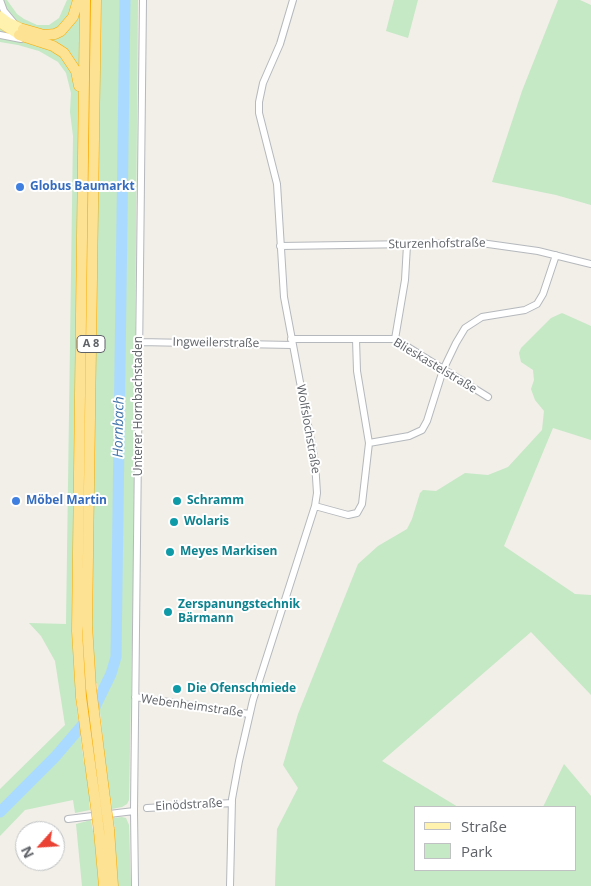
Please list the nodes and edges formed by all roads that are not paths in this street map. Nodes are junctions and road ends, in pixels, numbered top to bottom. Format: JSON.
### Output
{"nodes":[{"id":1,"x":0,"y":0,"type":"edge"},
{"id":2,"x":78,"y":0,"type":"edge"},
{"id":3,"x":85,"y":0,"type":"edge"},
{"id":4,"x":96,"y":0,"type":"edge"},
{"id":5,"x":143,"y":0,"type":"edge"},
{"id":6,"x":293,"y":0,"type":"edge"},
{"id":7,"x":0,"y":16,"type":"edge"},
{"id":8,"x":0,"y":23,"type":"edge"},
{"id":9,"x":22,"y":33,"type":"junction"},
{"id":10,"x":0,"y":34,"type":"edge"},
{"id":11,"x":83,"y":104,"type":"junction"},
{"id":12,"x":407,"y":245,"type":"junction"},
{"id":13,"x":280,"y":246,"type":"junction"},
{"id":14,"x":556,"y":255,"type":"junction"},
{"id":15,"x":591,"y":264,"type":"edge"},
{"id":16,"x":356,"y":339,"type":"junction"},
{"id":17,"x":395,"y":339,"type":"junction"},
{"id":18,"x":139,"y":342,"type":"junction"},
{"id":19,"x":292,"y":342,"type":"junction"},
{"id":20,"x":443,"y":370,"type":"junction"},
{"id":21,"x":488,"y":397,"type":"dead end"},
{"id":22,"x":369,"y":444,"type":"junction"},
{"id":23,"x":315,"y":506,"type":"junction"},
{"id":24,"x":136,"y":697,"type":"junction"},
{"id":25,"x":250,"y":714,"type":"junction"},
{"id":26,"x":100,"y":799,"type":"junction"},
{"id":27,"x":232,"y":803,"type":"junction"},
{"id":28,"x":147,"y":808,"type":"dead end"},
{"id":29,"x":134,"y":811,"type":"junction"},
{"id":30,"x":68,"y":819,"type":"dead end"},
{"id":31,"x":104,"y":830,"type":"junction"},
{"id":32,"x":104,"y":886,"type":"edge"},
{"id":33,"x":113,"y":886,"type":"edge"},
{"id":34,"x":135,"y":886,"type":"edge"},
{"id":35,"x":230,"y":886,"type":"edge"}],
"edges":[{"from":1,"to":9,"type":"street"},
{"from":2,"to":9,"type":"highway"},
{"from":3,"to":11,"type":"highway","number":"A 8"},
{"from":4,"to":26,"type":"highway","number":"A 8"},
{"from":5,"to":18,"type":"street","name":"Unterer Hornbachstaden"},
{"from":6,"to":13,"type":"street","name":"Wolfslochstraße"},
{"from":7,"to":9,"type":"main road"},
{"from":8,"to":9,"type":"main road"},
{"from":9,"to":10,"type":"street"},
{"from":9,"to":11,"type":"highway"},
{"from":11,"to":26,"type":"highway","number":"A 8"},
{"from":12,"to":13,"type":"street","name":"Sturzenhofstraße"},
{"from":12,"to":14,"type":"street","name":"Sturzenhofstraße"},
{"from":12,"to":17,"type":"street"},
{"from":13,"to":19,"type":"street","name":"Wolfslochstraße"},
{"from":14,"to":15,"type":"street","name":"Sturzenhofstraße"},
{"from":14,"to":20,"type":"street"},
{"from":16,"to":17,"type":"street","name":"Blieskastelstraße"},
{"from":16,"to":19,"type":"street","name":"Blieskastelstraße"},
{"from":16,"to":22,"type":"street"},
{"from":17,"to":20,"type":"street","name":"Blieskastelstraße"},
{"from":18,"to":19,"type":"street","name":"Ingweilerstraße"},
{"from":18,"to":24,"type":"street","name":"Unterer Hornbachstaden"},
{"from":19,"to":23,"type":"street","name":"Wolfslochstraße"},
{"from":20,"to":21,"type":"street","name":"Blieskastelstraße"},
{"from":20,"to":22,"type":"street"},
{"from":22,"to":23,"type":"street"},
{"from":23,"to":25,"type":"street","name":"Wolfslochstraße"},
{"from":24,"to":25,"type":"street","name":"Webenheimstraße"},
{"from":24,"to":29,"type":"street","name":"Unterer Hornbachstaden"},
{"from":25,"to":27,"type":"street","name":"Wolfslochstraße"},
{"from":26,"to":31,"type":"highway","number":"A 8","bridge":true},
{"from":27,"to":28,"type":"street","name":"Einödstraße"},
{"from":27,"to":35,"type":"street","name":"Wolfslochstraße"},
{"from":29,"to":30,"type":"street"},
{"from":29,"to":34,"type":"street","name":"Unterer Hornbachstaden"},
{"from":31,"to":32,"type":"highway","number":"A 8"},
{"from":31,"to":33,"type":"highway","number":"A 8"}]}
